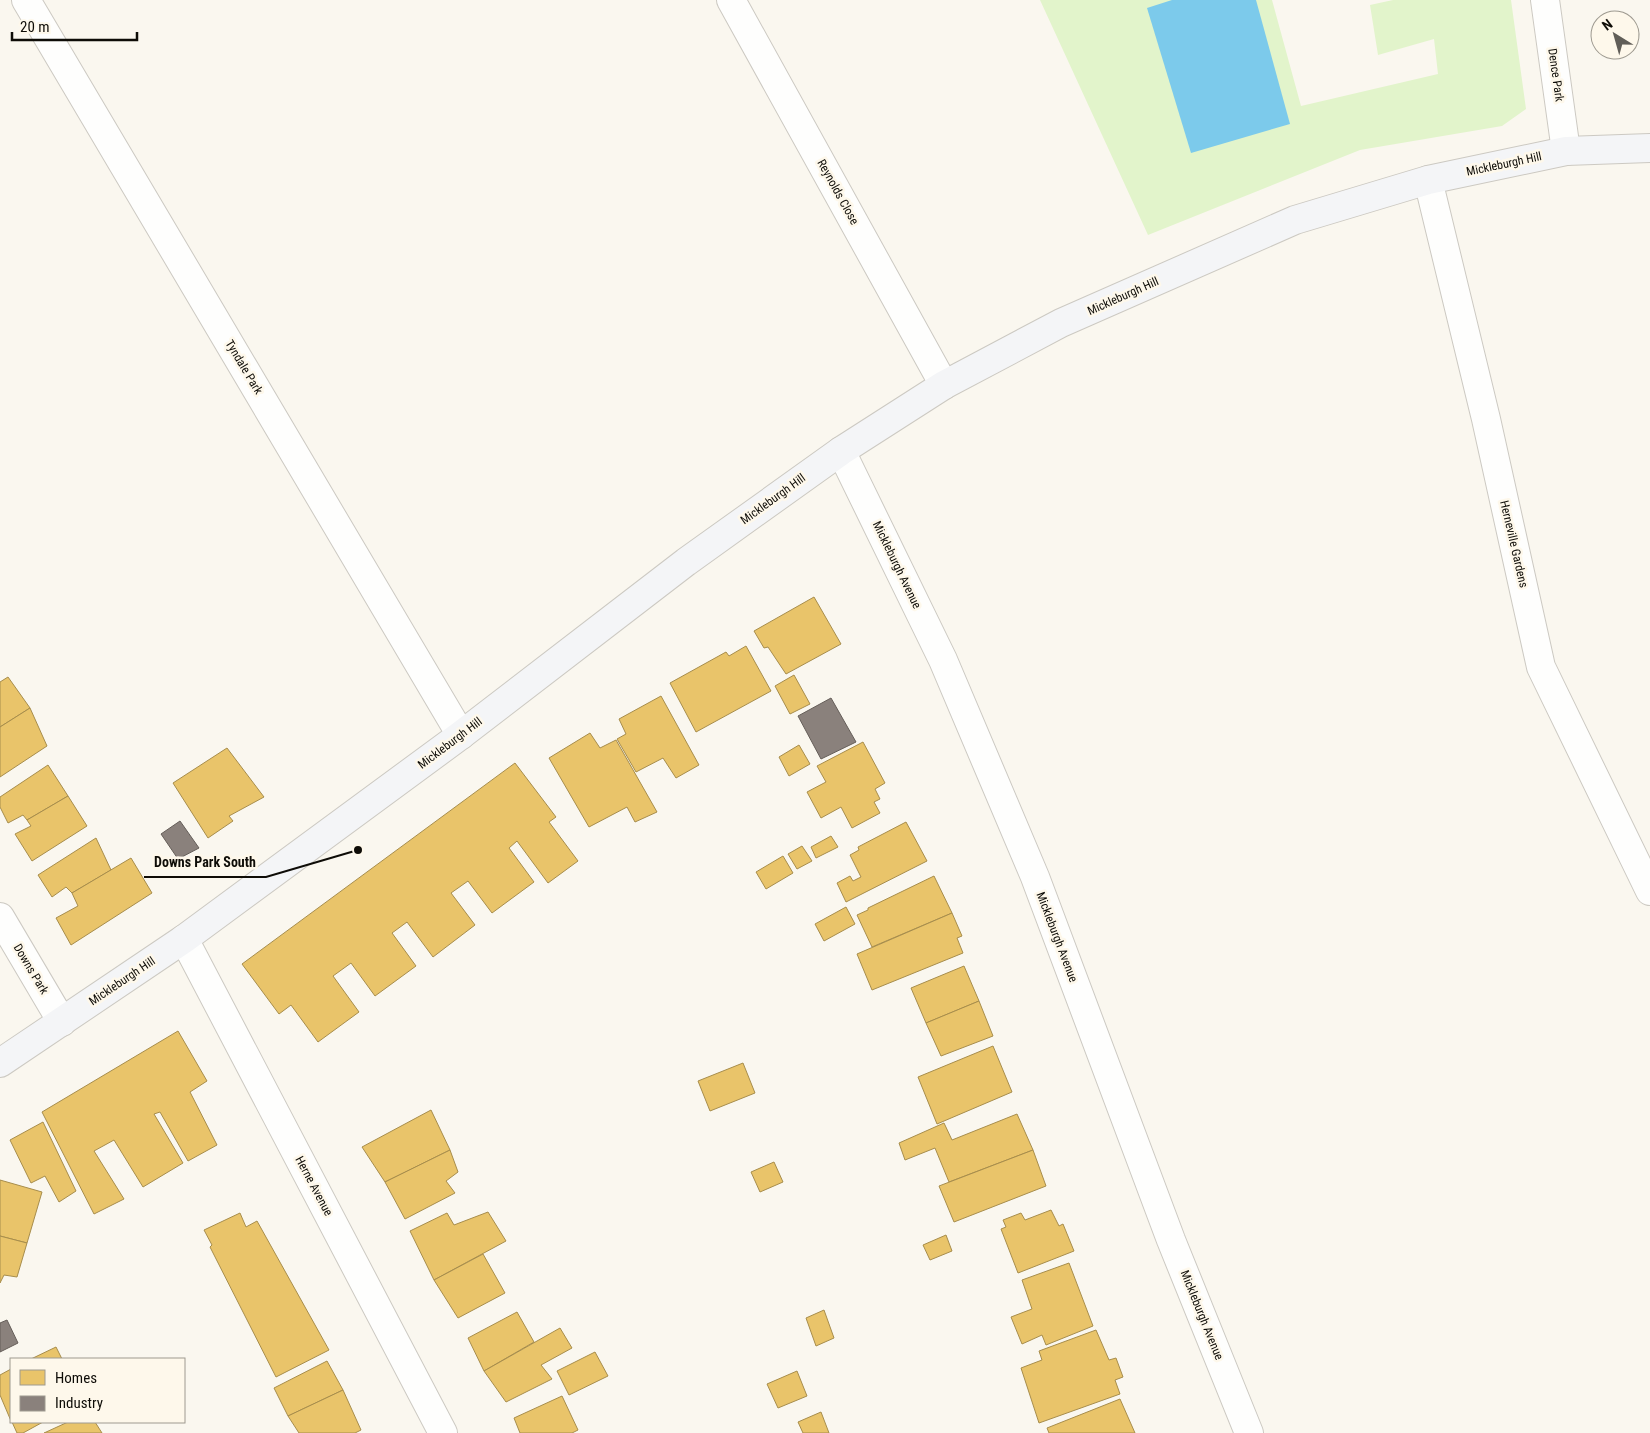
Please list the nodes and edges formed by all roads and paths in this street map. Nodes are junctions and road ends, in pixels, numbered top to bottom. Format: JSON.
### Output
{"nodes":[{"id":1,"x":26,"y":0,"type":"edge"},
{"id":2,"x":731,"y":0,"type":"edge"},
{"id":3,"x":1545,"y":0,"type":"edge"},
{"id":4,"x":1650,"y":148,"type":"edge"},
{"id":5,"x":1566,"y":151,"type":"junction"},
{"id":6,"x":1428,"y":180,"type":"junction"},
{"id":7,"x":944,"y":384,"type":"junction"},
{"id":8,"x":841,"y":451,"type":"junction"},
{"id":9,"x":461,"y":734,"type":"junction"},
{"id":10,"x":1650,"y":891,"type":"edge"},
{"id":11,"x":0,"y":917,"type":"edge"},
{"id":12,"x":184,"y":939,"type":"junction"},
{"id":13,"x":62,"y":1022,"type":"junction"},
{"id":14,"x":0,"y":1063,"type":"edge"},
{"id":15,"x":443,"y":1433,"type":"edge"},
{"id":16,"x":1249,"y":1433,"type":"edge"}],
"edges":[{"from":1,"to":9,"type":"street","name":"Tyndale Park"},
{"from":2,"to":7,"type":"street","name":"Reynolds Close"},
{"from":3,"to":5,"type":"street","name":"Dence Park"},
{"from":4,"to":5,"type":"street","name":"Mickleburgh Hill"},
{"from":5,"to":6,"type":"street","name":"Mickleburgh Hill"},
{"from":6,"to":7,"type":"street","name":"Mickleburgh Hill"},
{"from":6,"to":10,"type":"street","name":"Herneville Gardens"},
{"from":7,"to":8,"type":"street","name":"Mickleburgh Hill"},
{"from":8,"to":9,"type":"street","name":"Mickleburgh Hill"},
{"from":8,"to":16,"type":"street","name":"Mickleburgh Avenue"},
{"from":9,"to":12,"type":"street","name":"Mickleburgh Hill"},
{"from":11,"to":13,"type":"street","name":"Downs Park"},
{"from":12,"to":13,"type":"street","name":"Mickleburgh Hill"},
{"from":12,"to":15,"type":"street","name":"Herne Avenue"},
{"from":13,"to":14,"type":"street","name":"Mickleburgh Hill"}]}
